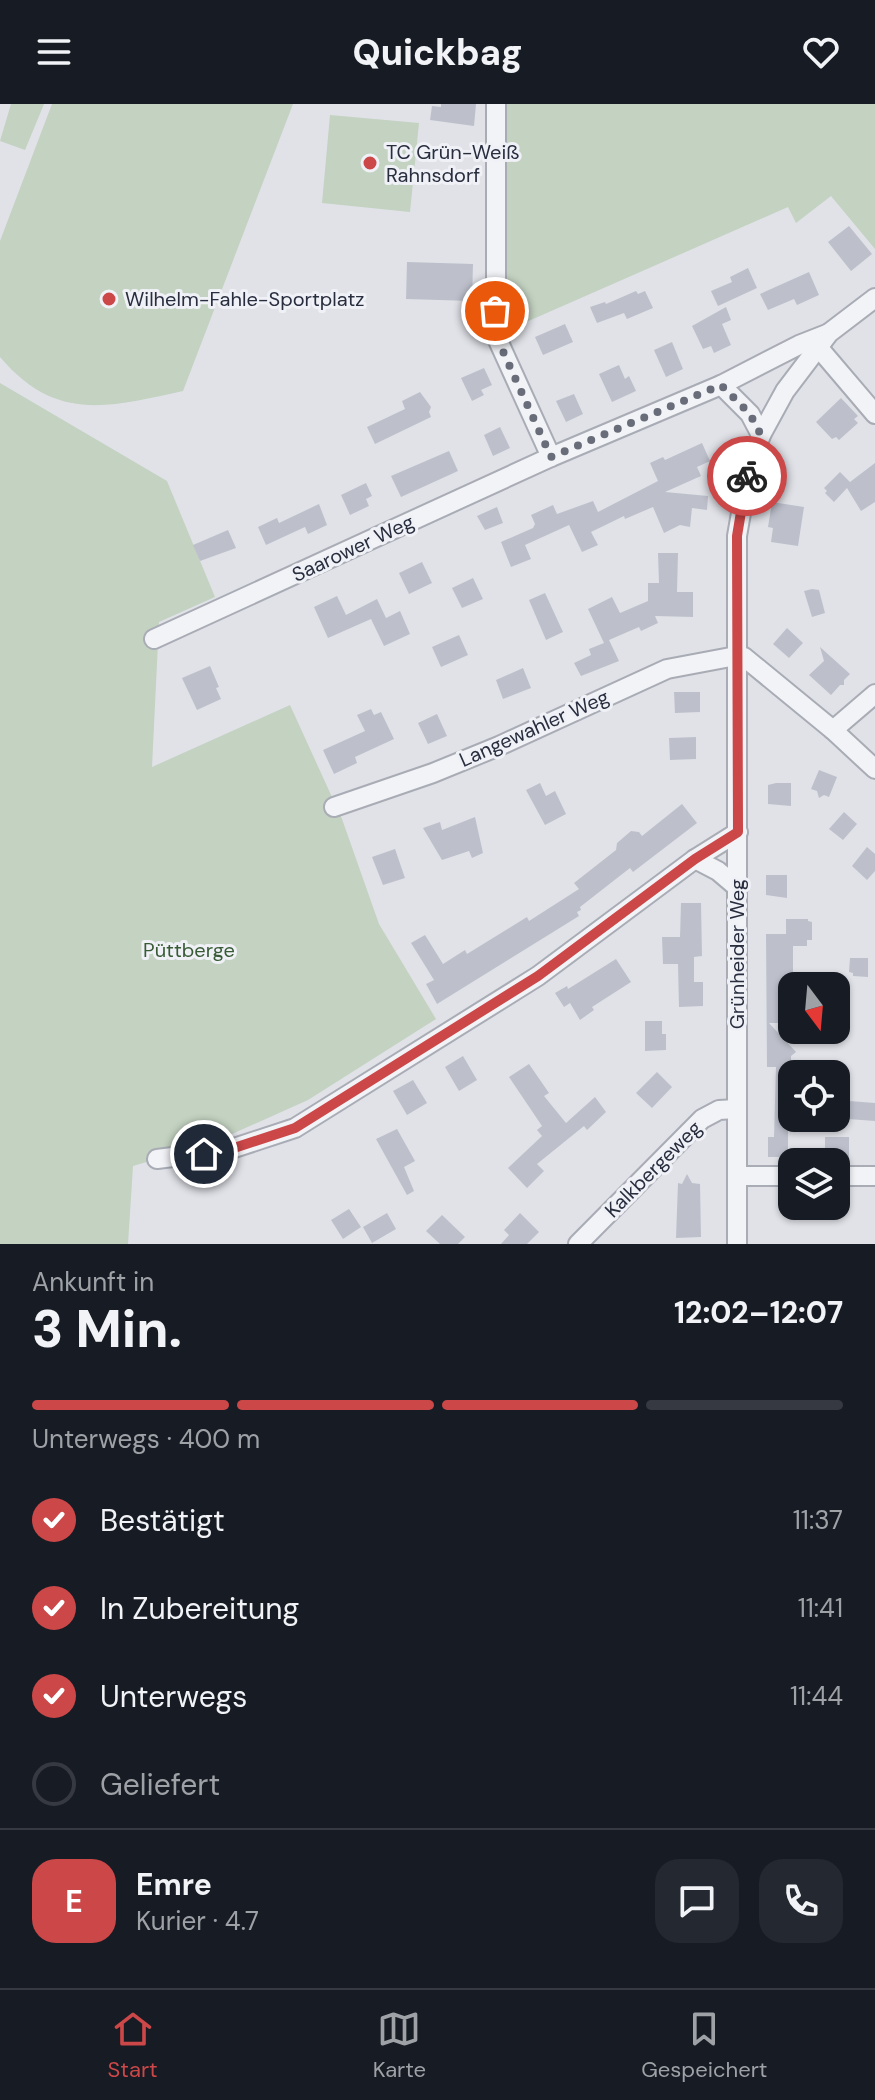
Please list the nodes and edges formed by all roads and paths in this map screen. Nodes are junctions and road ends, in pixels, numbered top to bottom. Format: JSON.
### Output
{"nodes":[{"id":1,"x":496,"y":104,"type":"edge"},
{"id":2,"x":875,"y":298,"type":"edge"},
{"id":3,"x":824,"y":340,"type":"junction"},
{"id":4,"x":721,"y":385,"type":"junction"},
{"id":5,"x":875,"y":414,"type":"edge"},
{"id":6,"x":761,"y":435,"type":"junction"},
{"id":7,"x":551,"y":457,"type":"junction"},
{"id":8,"x":154,"y":639,"type":"dead end"},
{"id":9,"x":736,"y":656,"type":"junction"},
{"id":10,"x":875,"y":694,"type":"edge"},
{"id":11,"x":833,"y":730,"type":"junction"},
{"id":12,"x":875,"y":769,"type":"edge"},
{"id":13,"x":334,"y":807,"type":"dead end"},
{"id":14,"x":738,"y":832,"type":"junction"},
{"id":15,"x":695,"y":859,"type":"junction"},
{"id":16,"x":738,"y":888,"type":"junction"},
{"id":17,"x":736,"y":1109,"type":"junction"},
{"id":18,"x":157,"y":1159,"type":"dead end"},
{"id":19,"x":737,"y":1176,"type":"junction"},
{"id":20,"x":778,"y":1176,"type":"edge"},
{"id":21,"x":850,"y":1176,"type":"edge"},
{"id":22,"x":875,"y":1176,"type":"edge"},
{"id":23,"x":578,"y":1244,"type":"edge"},
{"id":24,"x":737,"y":1244,"type":"edge"}],
"edges":[{"from":1,"to":7,"type":"street"},
{"from":2,"to":3,"type":"street","name":"Grünheider Weg"},
{"from":3,"to":4,"type":"street","name":"Saarower Weg"},
{"from":3,"to":5,"type":"street"},
{"from":3,"to":6,"type":"street","name":"Grünheider Weg"},
{"from":4,"to":6,"type":"street"},
{"from":4,"to":7,"type":"street","name":"Saarower Weg"},
{"from":6,"to":9,"type":"street","name":"Grünheider Weg"},
{"from":7,"to":8,"type":"street","name":"Saarower Weg"},
{"from":9,"to":11,"type":"street"},
{"from":9,"to":13,"type":"street","name":"Langewahler Weg"},
{"from":9,"to":14,"type":"street","name":"Grünheider Weg"},
{"from":10,"to":11,"type":"street"},
{"from":11,"to":12,"type":"street"},
{"from":14,"to":15,"type":"street"},
{"from":14,"to":16,"type":"street","name":"Grünheider Weg"},
{"from":15,"to":16,"type":"street"},
{"from":15,"to":18,"type":"street"},
{"from":16,"to":17,"type":"street","name":"Grünheider Weg"},
{"from":17,"to":19,"type":"street","name":"Grünheider Weg"},
{"from":17,"to":23,"type":"street","name":"Kalkbergeweg"},
{"from":19,"to":20,"type":"street"},
{"from":19,"to":24,"type":"street","name":"Grünheider Weg"},
{"from":21,"to":22,"type":"street"}]}
